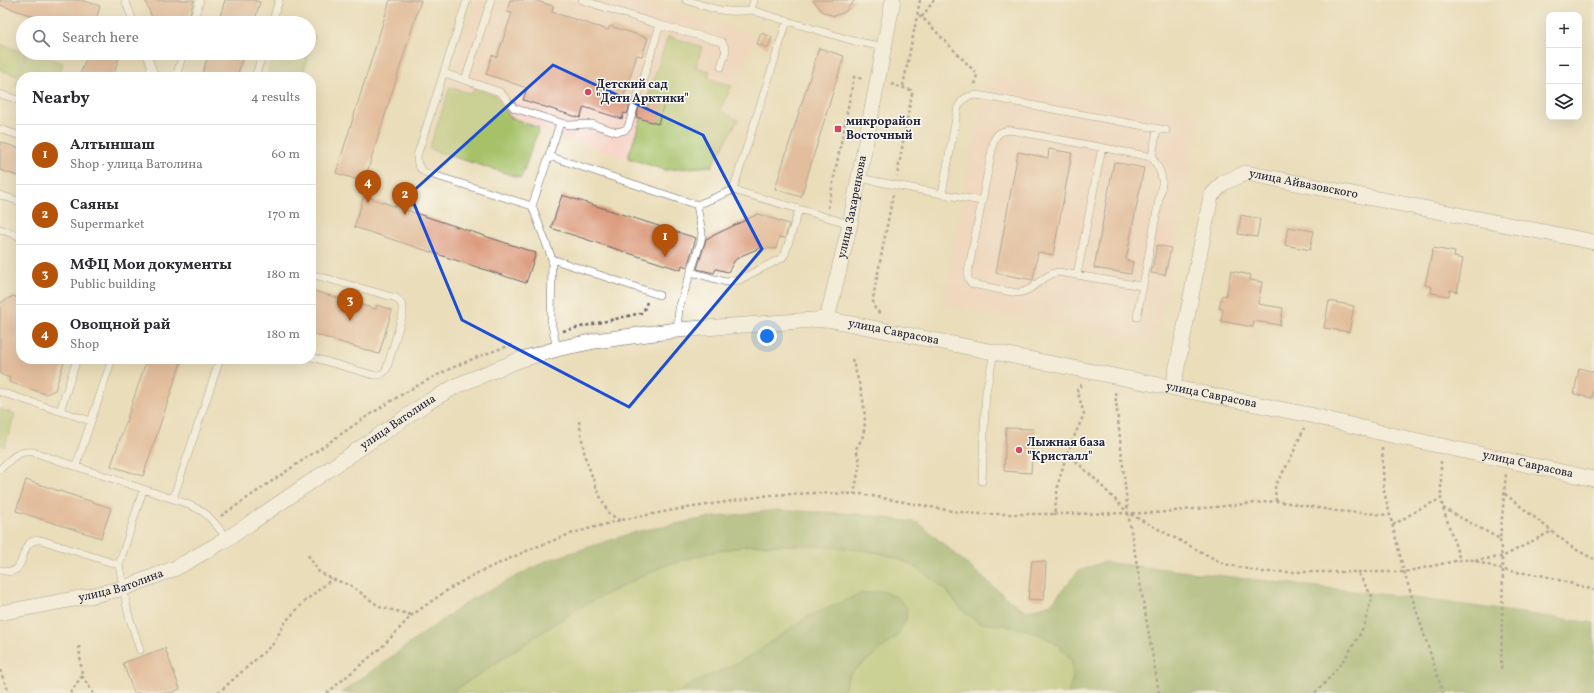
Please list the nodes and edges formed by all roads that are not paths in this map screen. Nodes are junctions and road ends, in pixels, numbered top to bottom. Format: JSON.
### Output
{"nodes":[{"id":1,"x":125,"y":0,"type":"edge"},
{"id":2,"x":200,"y":0,"type":"edge"},
{"id":3,"x":279,"y":0,"type":"edge"},
{"id":4,"x":467,"y":0,"type":"edge"},
{"id":5,"x":491,"y":0,"type":"edge"},
{"id":6,"x":582,"y":0,"type":"edge"},
{"id":7,"x":608,"y":0,"type":"edge"},
{"id":8,"x":686,"y":0,"type":"edge"},
{"id":9,"x":754,"y":0,"type":"edge"},
{"id":10,"x":892,"y":0,"type":"edge"},
{"id":11,"x":606,"y":8,"type":"junction"},
{"id":12,"x":751,"y":10,"type":"junction"},
{"id":13,"x":131,"y":16,"type":"edge"},
{"id":14,"x":194,"y":16,"type":"edge"},
{"id":15,"x":274,"y":16,"type":"edge"},
{"id":16,"x":787,"y":21,"type":"junction"},
{"id":17,"x":660,"y":25,"type":"junction"},
{"id":18,"x":884,"y":47,"type":"junction"},
{"id":19,"x":148,"y":60,"type":"edge"},
{"id":20,"x":181,"y":60,"type":"edge"},
{"id":21,"x":261,"y":60,"type":"edge"},
{"id":22,"x":151,"y":67,"type":"junction"},
{"id":23,"x":721,"y":67,"type":"dead end"},
{"id":24,"x":150,"y":72,"type":"edge"},
{"id":25,"x":153,"y":72,"type":"edge"},
{"id":26,"x":177,"y":72,"type":"edge"},
{"id":27,"x":257,"y":72,"type":"edge"},
{"id":28,"x":444,"y":73,"type":"junction"},
{"id":29,"x":465,"y":80,"type":"junction"},
{"id":30,"x":0,"y":94,"type":"edge"},
{"id":31,"x":16,"y":99,"type":"edge"},
{"id":32,"x":560,"y":123,"type":"junction"},
{"id":33,"x":0,"y":129,"type":"edge"},
{"id":34,"x":1157,"y":129,"type":"junction"},
{"id":35,"x":1166,"y":130,"type":"dead end"},
{"id":36,"x":16,"y":134,"type":"edge"},
{"id":37,"x":1102,"y":147,"type":"junction"},
{"id":38,"x":549,"y":156,"type":"junction"},
{"id":39,"x":1152,"y":156,"type":"junction"},
{"id":40,"x":859,"y":178,"type":"junction"},
{"id":41,"x":733,"y":190,"type":"junction"},
{"id":42,"x":942,"y":194,"type":"junction"},
{"id":43,"x":0,"y":195,"type":"edge"},
{"id":44,"x":16,"y":200,"type":"edge"},
{"id":45,"x":982,"y":201,"type":"junction"},
{"id":46,"x":697,"y":205,"type":"junction"},
{"id":47,"x":532,"y":206,"type":"junction"},
{"id":48,"x":799,"y":209,"type":"junction"},
{"id":49,"x":850,"y":224,"type":"junction"},
{"id":50,"x":0,"y":230,"type":"edge"},
{"id":51,"x":16,"y":235,"type":"edge"},
{"id":52,"x":1594,"y":242,"type":"edge"},
{"id":53,"x":552,"y":259,"type":"junction"},
{"id":54,"x":691,"y":272,"type":"junction"},
{"id":55,"x":316,"y":275,"type":"edge"},
{"id":56,"x":1078,"y":275,"type":"junction"},
{"id":57,"x":1142,"y":286,"type":"junction"},
{"id":58,"x":659,"y":295,"type":"dead end"},
{"id":59,"x":1137,"y":317,"type":"dead end"},
{"id":60,"x":827,"y":319,"type":"junction"},
{"id":61,"x":677,"y":330,"type":"junction"},
{"id":62,"x":557,"y":349,"type":"junction"},
{"id":63,"x":994,"y":353,"type":"junction"},
{"id":64,"x":316,"y":358,"type":"edge"},
{"id":65,"x":75,"y":364,"type":"edge"},
{"id":66,"x":110,"y":364,"type":"edge"},
{"id":67,"x":218,"y":364,"type":"edge"},
{"id":68,"x":1173,"y":387,"type":"junction"},
{"id":69,"x":0,"y":392,"type":"edge"},
{"id":70,"x":60,"y":411,"type":"junction"},
{"id":71,"x":91,"y":421,"type":"junction"},
{"id":72,"x":76,"y":466,"type":"junction"},
{"id":73,"x":0,"y":469,"type":"edge"},
{"id":74,"x":1594,"y":479,"type":"edge"},
{"id":75,"x":982,"y":481,"type":"dead end"},
{"id":76,"x":143,"y":490,"type":"junction"},
{"id":77,"x":173,"y":499,"type":"junction"},
{"id":78,"x":227,"y":539,"type":"junction"},
{"id":79,"x":119,"y":565,"type":"junction"},
{"id":80,"x":0,"y":570,"type":"edge"},
{"id":81,"x":124,"y":588,"type":"junction"},
{"id":82,"x":0,"y":613,"type":"edge"},
{"id":83,"x":140,"y":650,"type":"dead end"}],
"edges":[{"from":1,"to":13,"type":"lane"},
{"from":2,"to":14,"type":"lane"},
{"from":3,"to":15,"type":"lane"},
{"from":4,"to":28,"type":"lane"},
{"from":5,"to":29,"type":"lane"},
{"from":6,"to":11,"type":"lane"},
{"from":7,"to":11,"type":"lane"},
{"from":8,"to":12,"type":"lane"},
{"from":9,"to":12,"type":"lane"},
{"from":10,"to":18,"type":"street","name":"улица Захаренкова"},
{"from":11,"to":17,"type":"lane"},
{"from":12,"to":16,"type":"lane"},
{"from":16,"to":18,"type":"lane"},
{"from":16,"to":41,"type":"lane"},
{"from":17,"to":23,"type":"lane"},
{"from":17,"to":32,"type":"lane"},
{"from":18,"to":40,"type":"street","name":"улица Захаренкова"},
{"from":19,"to":22,"type":"lane"},
{"from":20,"to":26,"type":"lane"},
{"from":21,"to":27,"type":"lane"},
{"from":22,"to":24,"type":"lane"},
{"from":22,"to":25,"type":"lane"},
{"from":28,"to":29,"type":"lane"},
{"from":28,"to":47,"type":"lane"},
{"from":29,"to":32,"type":"lane"},
{"from":30,"to":31,"type":"lane"},
{"from":32,"to":38,"type":"lane"},
{"from":33,"to":36,"type":"lane"},
{"from":34,"to":35,"type":"lane"},
{"from":34,"to":39,"type":"lane"},
{"from":34,"to":42,"type":"lane"},
{"from":37,"to":39,"type":"lane"},
{"from":37,"to":45,"type":"lane"},
{"from":37,"to":56,"type":"lane"},
{"from":38,"to":46,"type":"lane"},
{"from":38,"to":47,"type":"lane"},
{"from":39,"to":57,"type":"lane"},
{"from":40,"to":42,"type":"lane"},
{"from":40,"to":49,"type":"street","name":"улица Захаренкова"},
{"from":41,"to":46,"type":"lane"},
{"from":41,"to":48,"type":"lane"},
{"from":42,"to":45,"type":"lane"},
{"from":43,"to":44,"type":"lane"},
{"from":45,"to":56,"type":"lane"},
{"from":46,"to":54,"type":"lane"},
{"from":47,"to":53,"type":"lane"},
{"from":48,"to":49,"type":"lane"},
{"from":48,"to":54,"type":"lane"},
{"from":49,"to":60,"type":"street","name":"улица Захаренкова"},
{"from":50,"to":51,"type":"lane"},
{"from":52,"to":68,"type":"street","name":"улица Айвазовского"},
{"from":53,"to":58,"type":"lane"},
{"from":53,"to":62,"type":"lane"},
{"from":54,"to":61,"type":"lane"},
{"from":55,"to":64,"type":"lane"},
{"from":56,"to":57,"type":"lane"},
{"from":57,"to":59,"type":"lane"},
{"from":60,"to":61,"type":"street","name":"улица Ватолина"},
{"from":60,"to":63,"type":"street","name":"улица Саврасова"},
{"from":61,"to":62,"type":"street","name":"улица Ватолина"},
{"from":62,"to":78,"type":"street","name":"улица Ватолина"},
{"from":63,"to":68,"type":"street","name":"улица Саврасова"},
{"from":63,"to":75,"type":"lane"},
{"from":65,"to":70,"type":"lane"},
{"from":66,"to":71,"type":"lane"},
{"from":67,"to":77,"type":"lane"},
{"from":68,"to":74,"type":"street","name":"улица Саврасова"},
{"from":69,"to":70,"type":"lane"},
{"from":70,"to":71,"type":"lane"},
{"from":71,"to":72,"type":"lane"},
{"from":72,"to":73,"type":"lane"},
{"from":72,"to":76,"type":"lane"},
{"from":76,"to":77,"type":"lane"},
{"from":76,"to":79,"type":"lane"},
{"from":77,"to":78,"type":"lane"},
{"from":78,"to":81,"type":"street","name":"улица Ватолина"},
{"from":79,"to":80,"type":"lane"},
{"from":79,"to":81,"type":"lane"},
{"from":81,"to":82,"type":"street","name":"улица Ватолина"},
{"from":81,"to":83,"type":"lane"}]}
